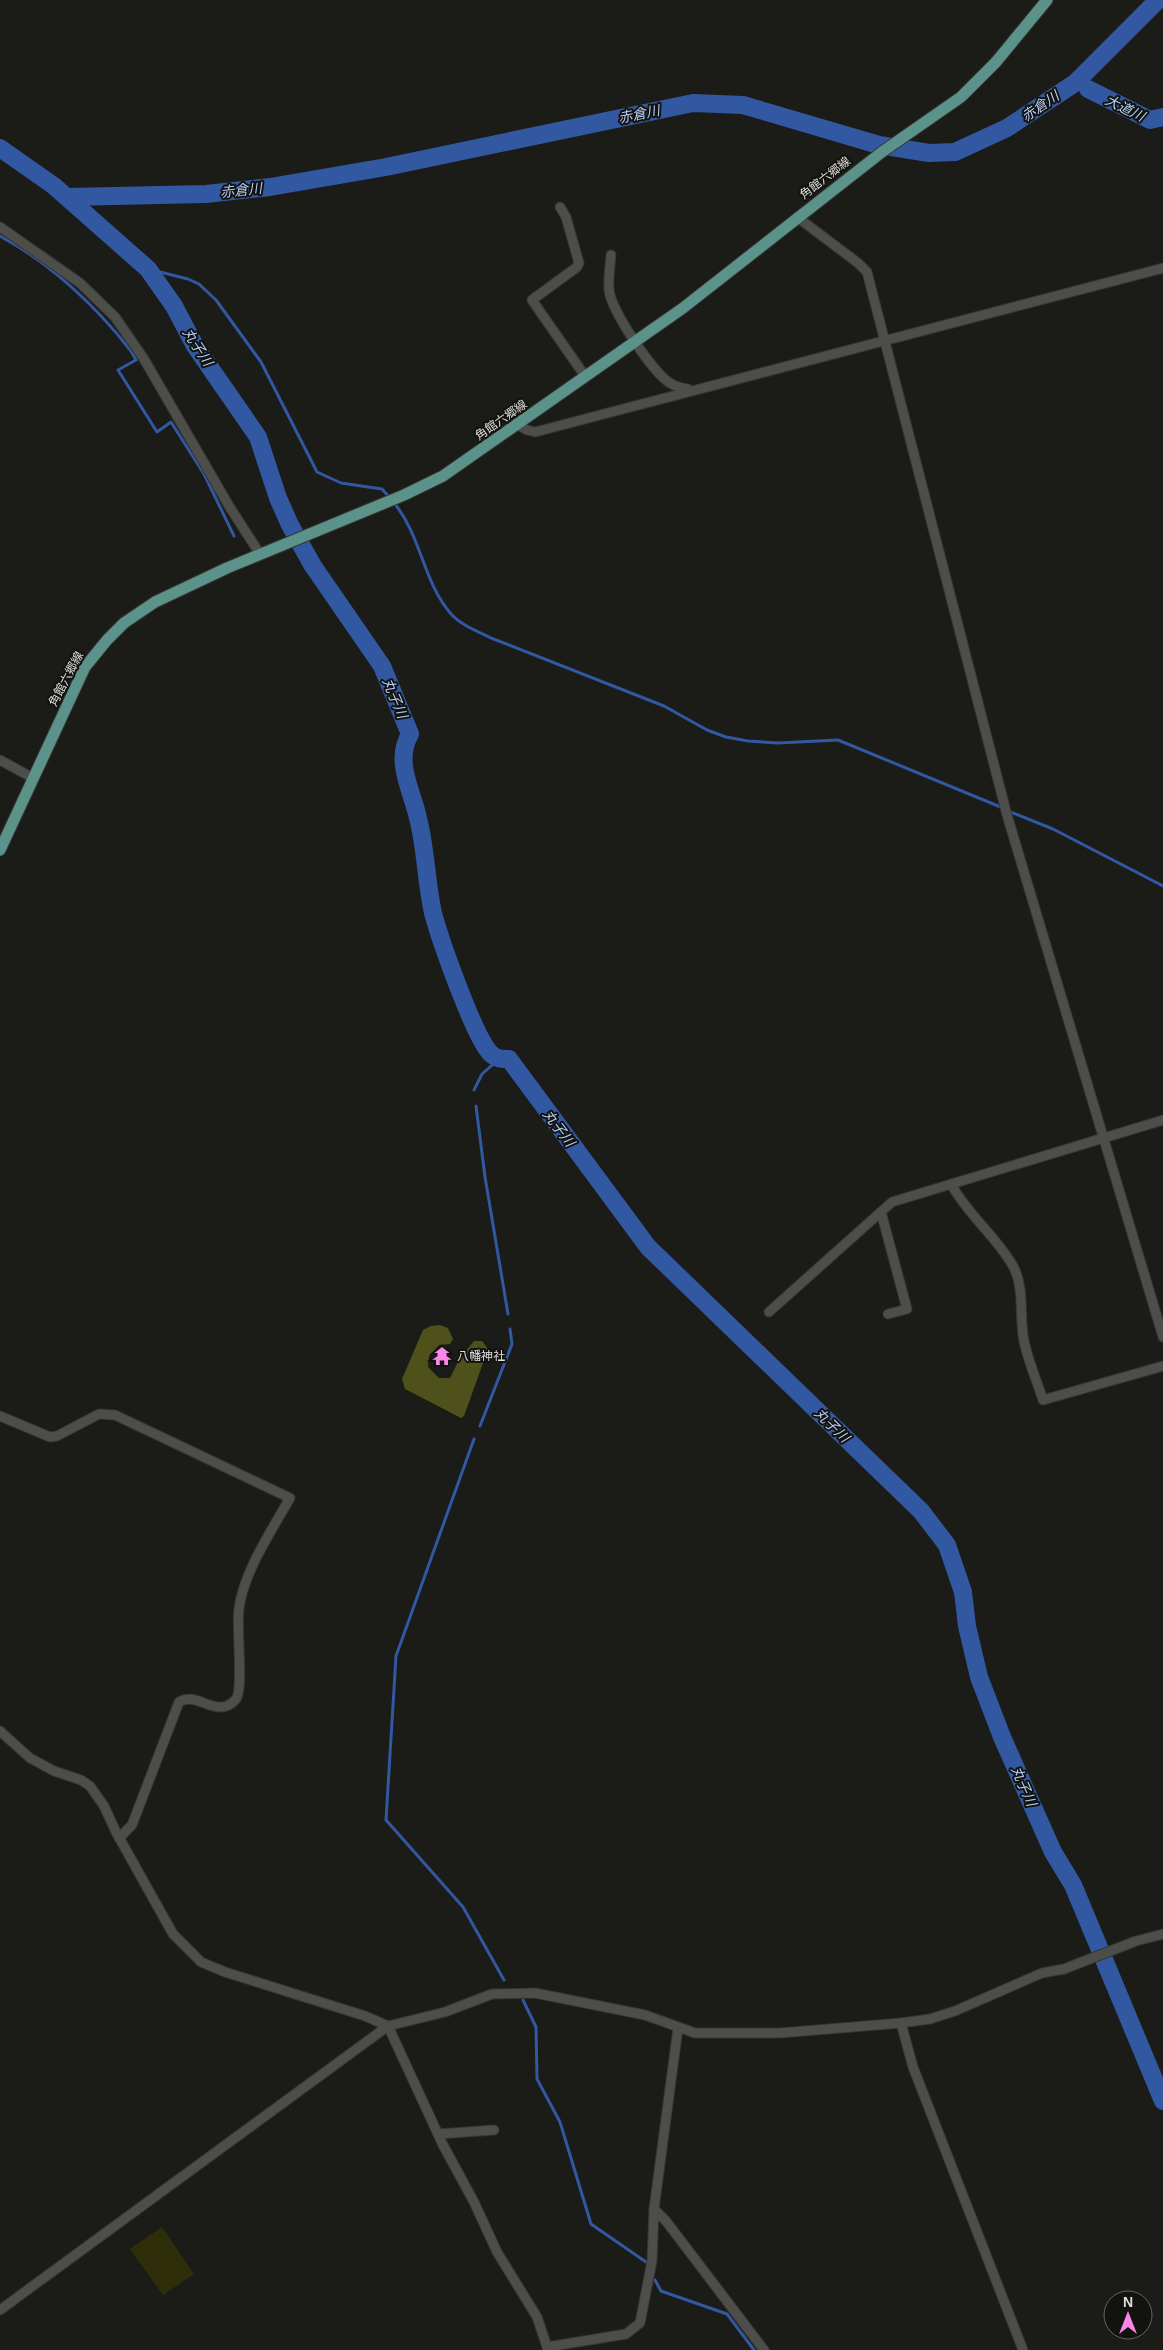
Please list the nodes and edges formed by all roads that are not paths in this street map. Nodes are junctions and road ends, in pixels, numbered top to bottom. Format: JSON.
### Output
{"nodes":[{"id":1,"x":1047,"y":0,"type":"edge"},
{"id":2,"x":560,"y":207,"type":"dead end"},
{"id":3,"x":797,"y":218,"type":"junction"},
{"id":4,"x":0,"y":227,"type":"edge"},
{"id":5,"x":611,"y":255,"type":"dead end"},
{"id":6,"x":1163,"y":268,"type":"edge"},
{"id":7,"x":884,"y":340,"type":"junction"},
{"id":8,"x":636,"y":342,"type":"junction"},
{"id":9,"x":584,"y":376,"type":"junction"},
{"id":10,"x":691,"y":390,"type":"junction"},
{"id":11,"x":518,"y":425,"type":"junction"},
{"id":12,"x":260,"y":554,"type":"junction"},
{"id":13,"x":0,"y":760,"type":"edge"},
{"id":14,"x":33,"y":778,"type":"junction"},
{"id":15,"x":0,"y":850,"type":"edge"},
{"id":16,"x":1163,"y":1120,"type":"edge"},
{"id":17,"x":1104,"y":1138,"type":"junction"},
{"id":18,"x":951,"y":1184,"type":"junction"},
{"id":19,"x":881,"y":1212,"type":"junction"},
{"id":20,"x":769,"y":1312,"type":"dead end"},
{"id":21,"x":888,"y":1314,"type":"dead end"},
{"id":22,"x":1163,"y":1337,"type":"edge"},
{"id":23,"x":1163,"y":1366,"type":"edge"},
{"id":24,"x":0,"y":1416,"type":"edge"},
{"id":25,"x":0,"y":1731,"type":"edge"},
{"id":26,"x":119,"y":1838,"type":"junction"},
{"id":27,"x":1163,"y":1934,"type":"edge"},
{"id":28,"x":901,"y":2023,"type":"junction"},
{"id":29,"x":388,"y":2026,"type":"junction"},
{"id":30,"x":678,"y":2028,"type":"junction"},
{"id":31,"x":494,"y":2130,"type":"dead end"},
{"id":32,"x":438,"y":2134,"type":"junction"},
{"id":33,"x":654,"y":2209,"type":"junction"},
{"id":34,"x":0,"y":2310,"type":"edge"},
{"id":35,"x":548,"y":2348,"type":"edge"},
{"id":36,"x":764,"y":2350,"type":"edge"},
{"id":37,"x":1023,"y":2350,"type":"edge"}],
"edges":[{"from":1,"to":3,"type":"main road","name":"角館六郷線"},
{"from":2,"to":9,"type":"street"},
{"from":3,"to":7,"type":"street"},
{"from":3,"to":8,"type":"main road","name":"角館六郷線"},
{"from":4,"to":12,"type":"street"},
{"from":5,"to":8,"type":"street"},
{"from":6,"to":7,"type":"street"},
{"from":7,"to":10,"type":"street"},
{"from":7,"to":17,"type":"street"},
{"from":8,"to":9,"type":"main road","name":"角館六郷線"},
{"from":8,"to":10,"type":"street"},
{"from":9,"to":11,"type":"main road","name":"角館六郷線"},
{"from":10,"to":11,"type":"street"},
{"from":11,"to":12,"type":"main road","name":"角館六郷線"},
{"from":12,"to":14,"type":"main road","name":"角館六郷線"},
{"from":13,"to":14,"type":"street"},
{"from":14,"to":15,"type":"main road","name":"角館六郷線"},
{"from":16,"to":17,"type":"street"},
{"from":17,"to":18,"type":"street"},
{"from":17,"to":22,"type":"street"},
{"from":18,"to":19,"type":"street"},
{"from":18,"to":23,"type":"street"},
{"from":19,"to":20,"type":"street"},
{"from":19,"to":21,"type":"street"},
{"from":24,"to":26,"type":"street"},
{"from":25,"to":26,"type":"street"},
{"from":26,"to":29,"type":"street"},
{"from":27,"to":28,"type":"street"},
{"from":28,"to":30,"type":"street"},
{"from":28,"to":37,"type":"street"},
{"from":29,"to":30,"type":"street"},
{"from":29,"to":32,"type":"street"},
{"from":29,"to":34,"type":"street"},
{"from":30,"to":33,"type":"street"},
{"from":31,"to":32,"type":"street"},
{"from":32,"to":35,"type":"street"},
{"from":33,"to":35,"type":"street"},
{"from":33,"to":36,"type":"street"}]}
